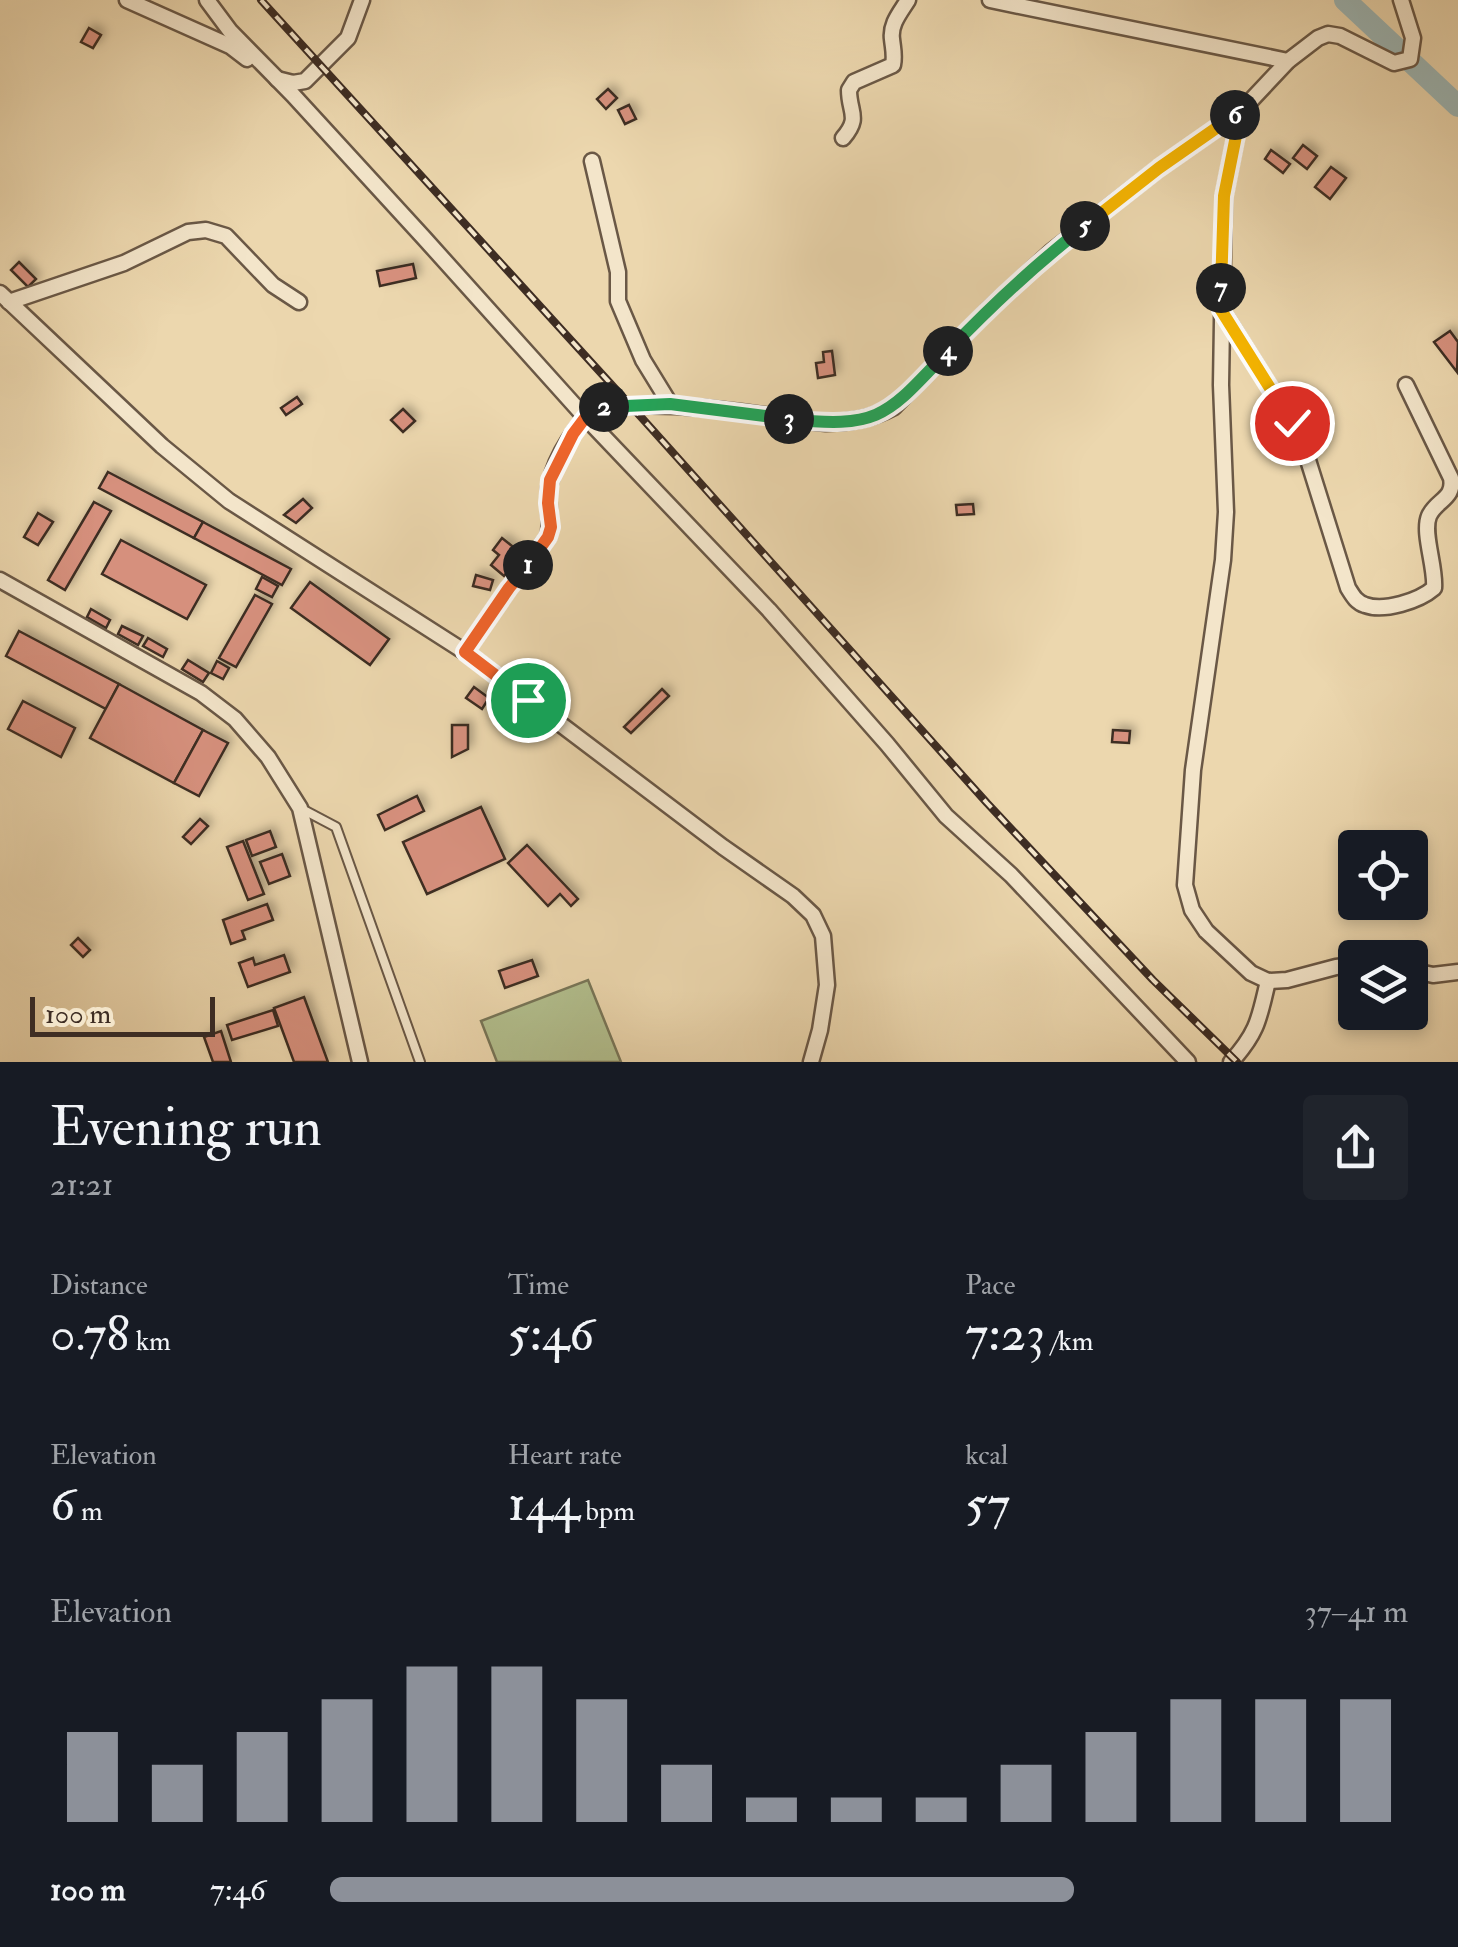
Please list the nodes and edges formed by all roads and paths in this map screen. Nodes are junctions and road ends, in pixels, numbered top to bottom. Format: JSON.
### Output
{"nodes":[{"id":1,"x":127,"y":0,"type":"edge"},
{"id":2,"x":208,"y":0,"type":"edge"},
{"id":3,"x":362,"y":0,"type":"edge"},
{"id":4,"x":908,"y":0,"type":"edge"},
{"id":5,"x":990,"y":0,"type":"edge"},
{"id":6,"x":1401,"y":0,"type":"edge"},
{"id":7,"x":1288,"y":61,"type":"junction"},
{"id":8,"x":274,"y":78,"type":"junction"},
{"id":9,"x":1241,"y":111,"type":"junction"},
{"id":10,"x":843,"y":138,"type":"dead end"},
{"id":11,"x":592,"y":162,"type":"dead end"},
{"id":12,"x":5,"y":297,"type":"edge"},
{"id":13,"x":299,"y":302,"type":"dead end"},
{"id":14,"x":1221,"y":310,"type":"junction"},
{"id":15,"x":1406,"y":385,"type":"dead end"},
{"id":16,"x":670,"y":404,"type":"junction"},
{"id":17,"x":585,"y":418,"type":"junction"},
{"id":18,"x":0,"y":580,"type":"edge"},
{"id":19,"x":465,"y":652,"type":"junction"},
{"id":20,"x":300,"y":808,"type":"junction"},
{"id":21,"x":1338,"y":967,"type":"edge"},
{"id":22,"x":1458,"y":972,"type":"edge"},
{"id":23,"x":1428,"y":974,"type":"edge"},
{"id":24,"x":1268,"y":980,"type":"junction"},
{"id":25,"x":360,"y":1062,"type":"edge"},
{"id":26,"x":420,"y":1062,"type":"edge"},
{"id":27,"x":811,"y":1062,"type":"edge"},
{"id":28,"x":1188,"y":1062,"type":"edge"},
{"id":29,"x":1230,"y":1062,"type":"edge"}],
"edges":[{"from":1,"to":8,"type":"street"},
{"from":2,"to":8,"type":"street"},
{"from":3,"to":8,"type":"street"},
{"from":4,"to":10,"type":"street"},
{"from":5,"to":7,"type":"street"},
{"from":6,"to":7,"type":"street"},
{"from":7,"to":9,"type":"street"},
{"from":8,"to":17,"type":"street"},
{"from":9,"to":14,"type":"street"},
{"from":9,"to":16,"type":"street"},
{"from":11,"to":16,"type":"street"},
{"from":12,"to":13,"type":"street"},
{"from":12,"to":19,"type":"street"},
{"from":14,"to":15,"type":"street"},
{"from":14,"to":24,"type":"street"},
{"from":16,"to":17,"type":"street"},
{"from":17,"to":19,"type":"street"},
{"from":17,"to":28,"type":"street"},
{"from":18,"to":20,"type":"street"},
{"from":19,"to":27,"type":"street"},
{"from":20,"to":25,"type":"street"},
{"from":20,"to":26,"type":"lane"},
{"from":21,"to":24,"type":"street"},
{"from":22,"to":23,"type":"street"},
{"from":24,"to":29,"type":"street"}]}
